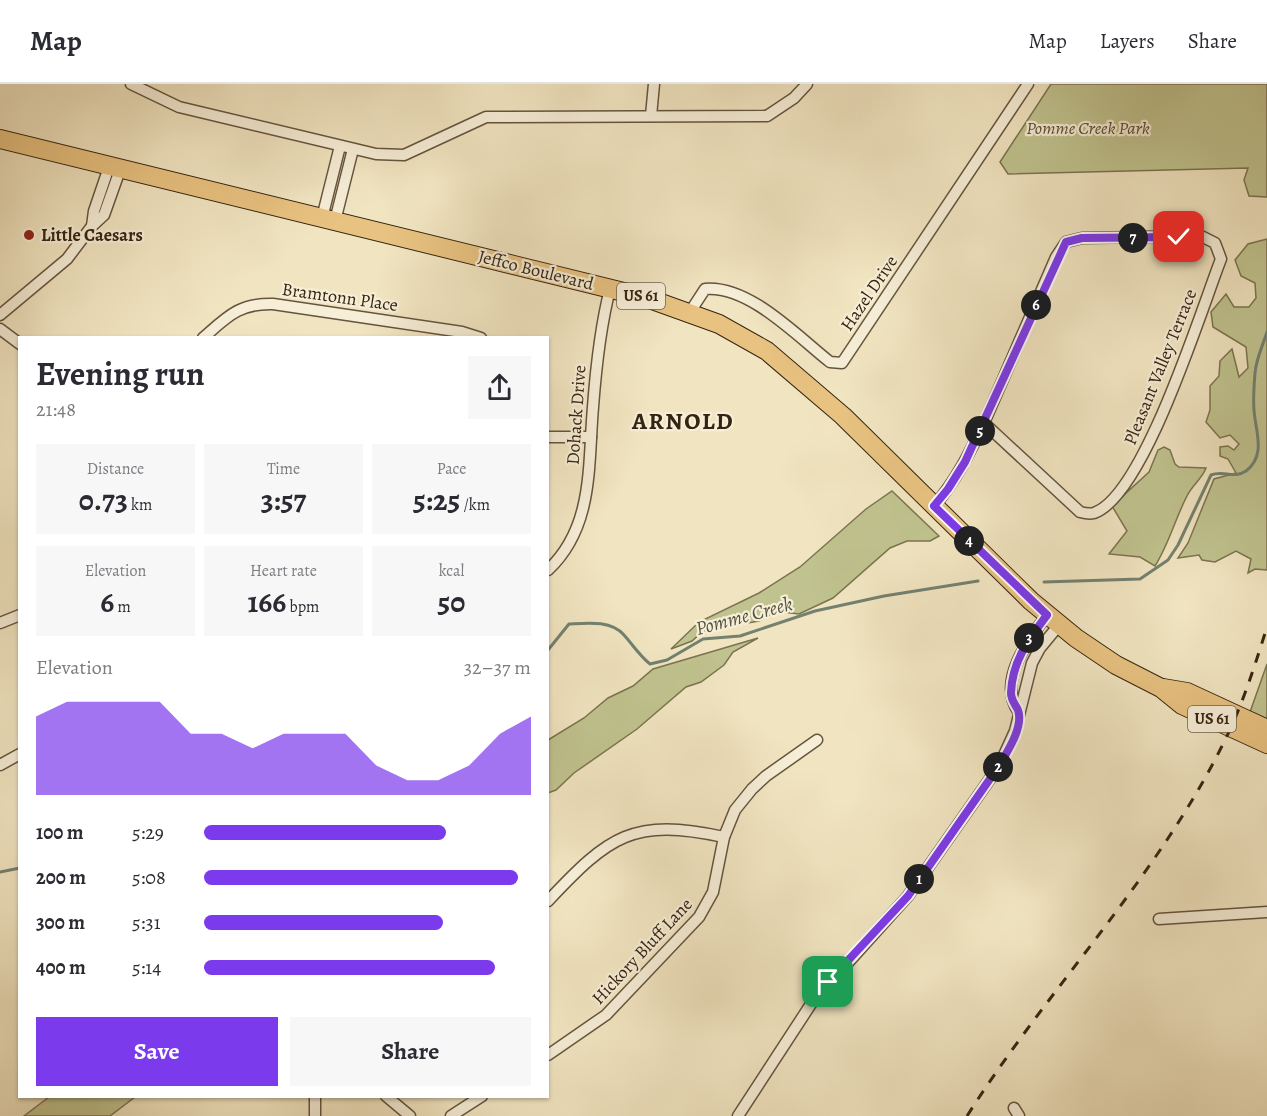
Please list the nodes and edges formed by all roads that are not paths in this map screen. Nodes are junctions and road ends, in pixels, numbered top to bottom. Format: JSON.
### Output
{"nodes":[{"id":1,"x":130,"y":84,"type":"edge"},
{"id":2,"x":654,"y":84,"type":"edge"},
{"id":3,"x":807,"y":84,"type":"edge"},
{"id":4,"x":1028,"y":84,"type":"edge"},
{"id":5,"x":651,"y":116,"type":"junction"},
{"id":6,"x":0,"y":139,"type":"edge"},
{"id":7,"x":340,"y":146,"type":"junction"},
{"id":8,"x":353,"y":149,"type":"junction"},
{"id":9,"x":116,"y":166,"type":"junction"},
{"id":10,"x":329,"y":219,"type":"junction"},
{"id":11,"x":610,"y":289,"type":"junction"},
{"id":12,"x":690,"y":312,"type":"junction"},
{"id":13,"x":0,"y":315,"type":"edge"},
{"id":14,"x":0,"y":328,"type":"edge"},
{"id":15,"x":205,"y":336,"type":"edge"},
{"id":16,"x":475,"y":336,"type":"edge"},
{"id":17,"x":18,"y":342,"type":"edge"},
{"id":18,"x":984,"y":423,"type":"junction"},
{"id":19,"x":549,"y":437,"type":"edge"},
{"id":20,"x":591,"y":437,"type":"junction"},
{"id":21,"x":934,"y":506,"type":"junction"},
{"id":22,"x":549,"y":569,"type":"edge"},
{"id":23,"x":18,"y":616,"type":"edge"},
{"id":24,"x":1053,"y":620,"type":"junction"},
{"id":25,"x":0,"y":623,"type":"edge"},
{"id":26,"x":1161,"y":688,"type":"junction"},
{"id":27,"x":1018,"y":711,"type":"junction"},
{"id":28,"x":1267,"y":729,"type":"edge"},
{"id":29,"x":817,"y":740,"type":"dead end"},
{"id":30,"x":1267,"y":744,"type":"edge"},
{"id":31,"x":18,"y":755,"type":"edge"},
{"id":32,"x":0,"y":765,"type":"edge"},
{"id":33,"x":724,"y":837,"type":"junction"},
{"id":34,"x":549,"y":900,"type":"edge"},
{"id":35,"x":1267,"y":912,"type":"edge"},
{"id":36,"x":1159,"y":919,"type":"dead end"},
{"id":37,"x":549,"y":1052,"type":"edge"},
{"id":38,"x":315,"y":1098,"type":"edge"},
{"id":39,"x":388,"y":1098,"type":"edge"},
{"id":40,"x":479,"y":1098,"type":"edge"},
{"id":41,"x":315,"y":1116,"type":"edge"},
{"id":42,"x":410,"y":1116,"type":"edge"},
{"id":43,"x":452,"y":1116,"type":"edge"},
{"id":44,"x":738,"y":1116,"type":"edge"}],
"edges":[{"from":1,"to":7,"type":"street"},
{"from":2,"to":5,"type":"street"},
{"from":3,"to":5,"type":"street"},
{"from":4,"to":12,"type":"street","name":"Hazel Drive"},
{"from":5,"to":8,"type":"street"},
{"from":6,"to":9,"type":"main road","name":"Jeffco Boulevard","number":"US 61"},
{"from":7,"to":8,"type":"street"},
{"from":7,"to":10,"type":"street"},
{"from":8,"to":10,"type":"street"},
{"from":9,"to":10,"type":"main road","name":"Jeffco Boulevard","number":"US 61"},
{"from":9,"to":13,"type":"street"},
{"from":10,"to":11,"type":"main road","name":"Jeffco Boulevard","number":"US 61"},
{"from":11,"to":12,"type":"main road","name":"Jeffco Boulevard","number":"US 61"},
{"from":11,"to":20,"type":"street","name":"Dohack Drive"},
{"from":12,"to":21,"type":"main road","name":"Jeffco Boulevard","number":"US 61"},
{"from":14,"to":17,"type":"street"},
{"from":15,"to":16,"type":"street","name":"Bramtonn Place"},
{"from":18,"to":18,"type":"street","name":"Pleasant Valley Terrace"},
{"from":18,"to":21,"type":"street","name":"Pleasant Valley Terrace"},
{"from":19,"to":20,"type":"street"},
{"from":20,"to":22,"type":"street","name":"Dohack Drive"},
{"from":21,"to":24,"type":"main road","name":"Jeffco Boulevard","number":"US 61"},
{"from":23,"to":25,"type":"street"},
{"from":24,"to":26,"type":"main road","name":"Jeffco Boulevard","number":"US 61"},
{"from":24,"to":27,"type":"street"},
{"from":24,"to":27,"type":"street"},
{"from":26,"to":28,"type":"main road","name":"Jeffco Boulevard","number":"US 61"},
{"from":26,"to":30,"type":"main road","name":"Jeffco Boulevard","number":"US 61"},
{"from":27,"to":44,"type":"street"},
{"from":29,"to":33,"type":"street","name":"Hickory Bluff Lane"},
{"from":31,"to":32,"type":"street"},
{"from":33,"to":34,"type":"street"},
{"from":33,"to":37,"type":"street","name":"Hickory Bluff Lane"},
{"from":35,"to":36,"type":"street"},
{"from":38,"to":41,"type":"street"},
{"from":39,"to":42,"type":"street"},
{"from":40,"to":43,"type":"street"}]}
